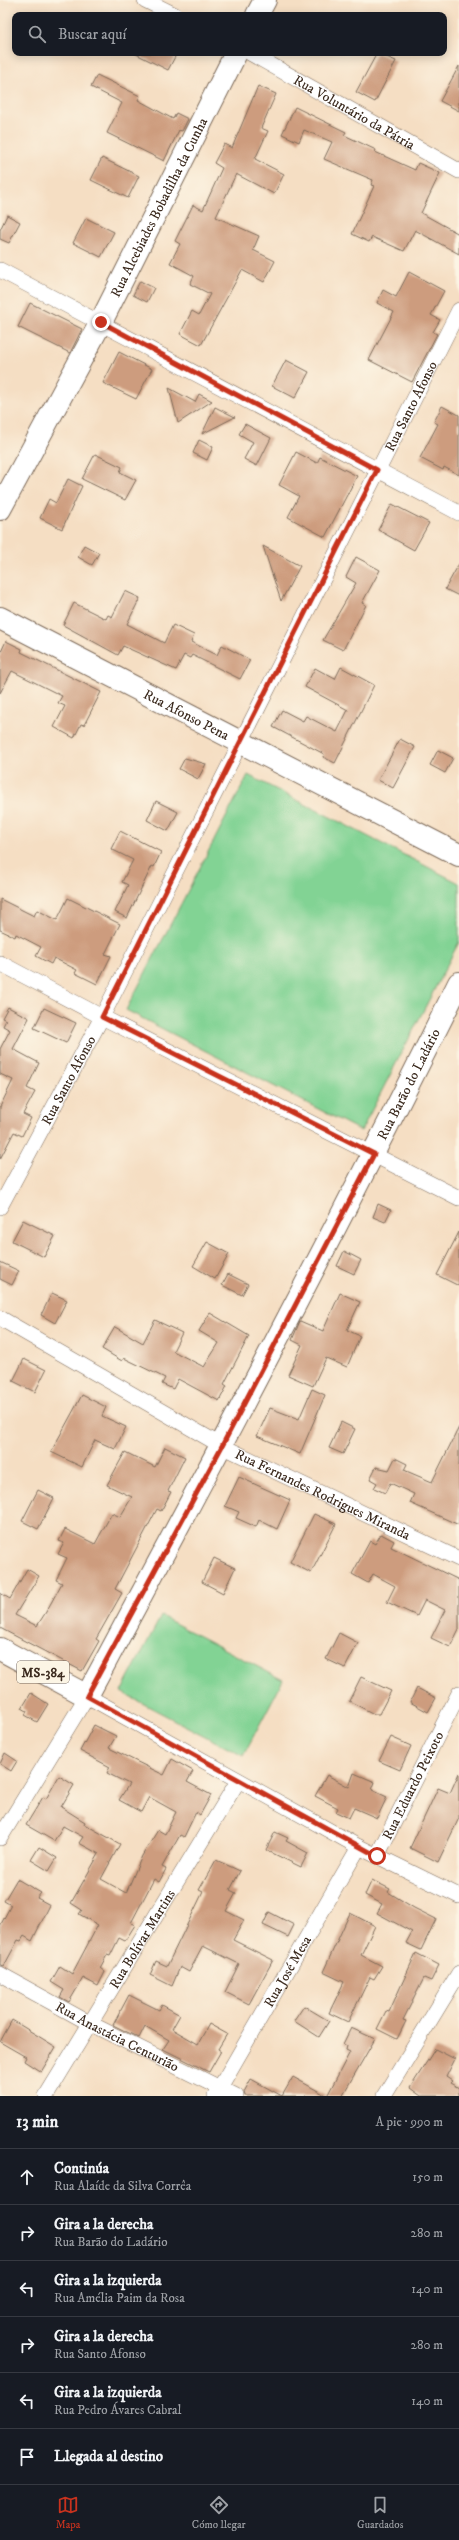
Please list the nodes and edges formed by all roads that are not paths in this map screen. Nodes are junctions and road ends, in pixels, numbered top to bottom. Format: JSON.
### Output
{"nodes":[{"id":1,"x":145,"y":0,"type":"edge"},
{"id":2,"x":265,"y":0,"type":"edge"},
{"id":3,"x":169,"y":12,"type":"edge"},
{"id":4,"x":259,"y":12,"type":"edge"},
{"id":5,"x":234,"y":56,"type":"edge"},
{"id":6,"x":255,"y":56,"type":"edge"},
{"id":7,"x":459,"y":171,"type":"edge"},
{"id":8,"x":0,"y":270,"type":"edge"},
{"id":9,"x":459,"y":310,"type":"edge"},
{"id":10,"x":101,"y":322,"type":"junction"},
{"id":11,"x":377,"y":470,"type":"junction"},
{"id":12,"x":0,"y":509,"type":"edge"},
{"id":13,"x":459,"y":513,"type":"edge"},
{"id":14,"x":0,"y":618,"type":"edge"},
{"id":15,"x":240,"y":742,"type":"junction"},
{"id":16,"x":459,"y":855,"type":"edge"},
{"id":17,"x":0,"y":963,"type":"edge"},
{"id":18,"x":459,"y":983,"type":"edge"},
{"id":19,"x":102,"y":1017,"type":"junction"},
{"id":20,"x":374,"y":1154,"type":"junction"},
{"id":21,"x":459,"y":1198,"type":"edge"},
{"id":22,"x":0,"y":1207,"type":"edge"},
{"id":23,"x":0,"y":1318,"type":"edge"},
{"id":24,"x":222,"y":1446,"type":"junction"},
{"id":25,"x":459,"y":1560,"type":"edge"},
{"id":26,"x":0,"y":1649,"type":"edge"},
{"id":27,"x":459,"y":1693,"type":"edge"},
{"id":28,"x":87,"y":1696,"type":"junction"},
{"id":29,"x":238,"y":1781,"type":"junction"},
{"id":30,"x":0,"y":1838,"type":"edge"},
{"id":31,"x":359,"y":1847,"type":"junction"},
{"id":32,"x":377,"y":1856,"type":"junction"},
{"id":33,"x":459,"y":1896,"type":"edge"},
{"id":34,"x":459,"y":1973,"type":"edge"},
{"id":35,"x":0,"y":1974,"type":"edge"},
{"id":36,"x":91,"y":2024,"type":"junction"},
{"id":37,"x":218,"y":2092,"type":"edge"},
{"id":38,"x":46,"y":2096,"type":"edge"},
{"id":39,"x":236,"y":2096,"type":"edge"},
{"id":40,"x":384,"y":2096,"type":"edge"}],
"edges":[{"from":1,"to":3,"type":"street"},
{"from":2,"to":4,"type":"street"},
{"from":5,"to":10,"type":"street","name":"Rua Alcebiades Bobadilha da Cunha"},
{"from":6,"to":7,"type":"street","name":"Rua Voluntário da Pátria"},
{"from":8,"to":10,"type":"street"},
{"from":9,"to":11,"type":"street","name":"Rua Santo Afonso"},
{"from":10,"to":11,"type":"street"},
{"from":10,"to":12,"type":"street","name":"Rua Alcebiades Bobadilha da Cunha"},
{"from":11,"to":13,"type":"street"},
{"from":11,"to":15,"type":"street","name":"Rua Santo Afonso"},
{"from":14,"to":15,"type":"street","name":"Rua Afonso Pena"},
{"from":15,"to":16,"type":"street","name":"Rua Afonso Pena"},
{"from":15,"to":19,"type":"street","name":"Rua Santo Afonso"},
{"from":17,"to":19,"type":"street"},
{"from":18,"to":20,"type":"street","name":"Rua Barão do Ladário"},
{"from":19,"to":20,"type":"street"},
{"from":19,"to":22,"type":"street","name":"Rua Santo Afonso"},
{"from":20,"to":21,"type":"street"},
{"from":20,"to":24,"type":"street","name":"Rua Barão do Ladário"},
{"from":23,"to":24,"type":"street","name":"Rua Fernandes Rodrigues Miranda"},
{"from":24,"to":25,"type":"street","name":"Rua Fernandes Rodrigues Miranda"},
{"from":24,"to":28,"type":"street","name":"Rua Barão do Ladário"},
{"from":26,"to":28,"type":"street","number":"MS-384"},
{"from":27,"to":32,"type":"street","name":"Rua Eduardo Peixoto"},
{"from":28,"to":29,"type":"street"},
{"from":28,"to":30,"type":"street","name":"Rua Barão do Ladário"},
{"from":29,"to":31,"type":"street"},
{"from":29,"to":36,"type":"street","name":"Rua Bolívar Martins"},
{"from":31,"to":32,"type":"street"},
{"from":31,"to":37,"type":"street","name":"Rua José Mesa"},
{"from":32,"to":33,"type":"street"},
{"from":34,"to":40,"type":"street"},
{"from":35,"to":36,"type":"street","name":"Rua Anastácia Centurião"},
{"from":36,"to":37,"type":"street","name":"Rua Anastácia Centurião"},
{"from":36,"to":38,"type":"street","name":"Rua Bolívar Martins"},
{"from":37,"to":39,"type":"street","name":"Rua Anastácia Centurião"}]}
